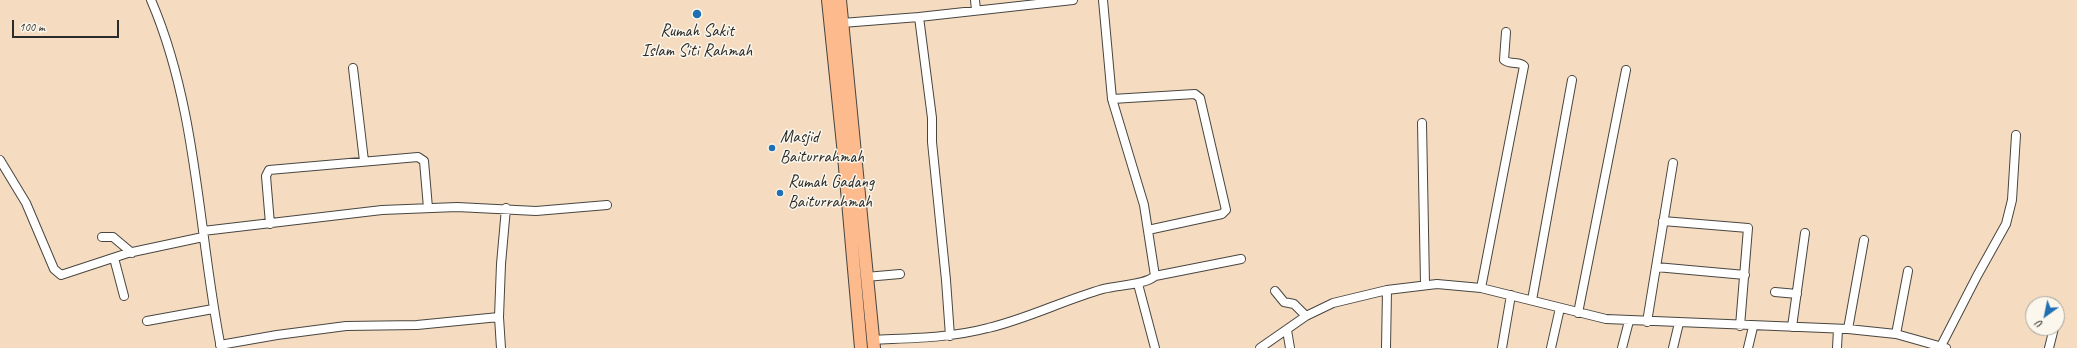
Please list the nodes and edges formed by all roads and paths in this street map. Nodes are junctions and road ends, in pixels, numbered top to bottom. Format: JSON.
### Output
{"nodes":[{"id":1,"x":151,"y":0,"type":"edge"},
{"id":2,"x":828,"y":0,"type":"edge"},
{"id":3,"x":840,"y":0,"type":"edge"},
{"id":4,"x":975,"y":0,"type":"edge"},
{"id":5,"x":1073,"y":0,"type":"edge"},
{"id":6,"x":1104,"y":0,"type":"edge"},
{"id":7,"x":1016,"y":2,"type":"edge"},
{"id":8,"x":976,"y":10,"type":"junction"},
{"id":9,"x":920,"y":17,"type":"junction"},
{"id":10,"x":842,"y":23,"type":"junction"},
{"id":11,"x":1506,"y":32,"type":"dead end"},
{"id":12,"x":353,"y":68,"type":"dead end"},
{"id":13,"x":1626,"y":70,"type":"dead end"},
{"id":14,"x":1572,"y":80,"type":"dead end"},
{"id":15,"x":1112,"y":99,"type":"junction"},
{"id":16,"x":1422,"y":123,"type":"dead end"},
{"id":17,"x":2016,"y":136,"type":"dead end"},
{"id":18,"x":0,"y":160,"type":"edge"},
{"id":19,"x":364,"y":161,"type":"junction"},
{"id":20,"x":1673,"y":163,"type":"dead end"},
{"id":21,"x":607,"y":205,"type":"dead end"},
{"id":22,"x":428,"y":208,"type":"junction"},
{"id":23,"x":506,"y":208,"type":"junction"},
{"id":24,"x":1664,"y":221,"type":"junction"},
{"id":25,"x":270,"y":224,"type":"junction"},
{"id":26,"x":1148,"y":230,"type":"junction"},
{"id":27,"x":1805,"y":233,"type":"dead end"},
{"id":28,"x":203,"y":234,"type":"junction"},
{"id":29,"x":102,"y":237,"type":"dead end"},
{"id":30,"x":1864,"y":240,"type":"dead end"},
{"id":31,"x":858,"y":241,"type":"junction"},
{"id":32,"x":132,"y":253,"type":"junction"},
{"id":33,"x":114,"y":258,"type":"junction"},
{"id":34,"x":1241,"y":259,"type":"dead end"},
{"id":35,"x":1656,"y":267,"type":"junction"},
{"id":36,"x":1908,"y":271,"type":"dead end"},
{"id":37,"x":900,"y":274,"type":"dead end"},
{"id":38,"x":1745,"y":275,"type":"junction"},
{"id":39,"x":1155,"y":276,"type":"junction"},
{"id":40,"x":866,"y":277,"type":"junction"},
{"id":41,"x":1138,"y":284,"type":"junction"},
{"id":42,"x":1425,"y":284,"type":"junction"},
{"id":43,"x":1481,"y":288,"type":"junction"},
{"id":44,"x":1387,"y":290,"type":"junction"},
{"id":45,"x":1275,"y":291,"type":"dead end"},
{"id":46,"x":1775,"y":292,"type":"dead end"},
{"id":47,"x":1511,"y":294,"type":"junction"},
{"id":48,"x":1797,"y":294,"type":"junction"},
{"id":49,"x":124,"y":296,"type":"dead end"},
{"id":50,"x":1532,"y":300,"type":"junction"},
{"id":51,"x":1560,"y":308,"type":"junction"},
{"id":52,"x":213,"y":310,"type":"junction"},
{"id":53,"x":1578,"y":313,"type":"junction"},
{"id":54,"x":1306,"y":316,"type":"junction"},
{"id":55,"x":499,"y":317,"type":"junction"},
{"id":56,"x":147,"y":321,"type":"dead end"},
{"id":57,"x":1629,"y":321,"type":"junction"},
{"id":58,"x":1647,"y":322,"type":"junction"},
{"id":59,"x":1679,"y":323,"type":"junction"},
{"id":60,"x":1740,"y":326,"type":"junction"},
{"id":61,"x":1752,"y":327,"type":"junction"},
{"id":62,"x":1792,"y":327,"type":"junction"},
{"id":63,"x":1838,"y":329,"type":"junction"},
{"id":64,"x":1848,"y":329,"type":"junction"},
{"id":65,"x":1287,"y":330,"type":"junction"},
{"id":66,"x":1896,"y":334,"type":"junction"},
{"id":67,"x":950,"y":336,"type":"junction"},
{"id":68,"x":2052,"y":336,"type":"edge"},
{"id":69,"x":873,"y":344,"type":"edge"},
{"id":70,"x":220,"y":347,"type":"edge"},
{"id":71,"x":1943,"y":347,"type":"edge"},
{"id":72,"x":501,"y":348,"type":"edge"},
{"id":73,"x":861,"y":348,"type":"edge"},
{"id":74,"x":1155,"y":348,"type":"edge"},
{"id":75,"x":1260,"y":348,"type":"edge"},
{"id":76,"x":1290,"y":348,"type":"edge"},
{"id":77,"x":1386,"y":348,"type":"edge"},
{"id":78,"x":1502,"y":348,"type":"edge"},
{"id":79,"x":1551,"y":348,"type":"edge"},
{"id":80,"x":1622,"y":348,"type":"edge"},
{"id":81,"x":1673,"y":348,"type":"edge"},
{"id":82,"x":1748,"y":348,"type":"edge"},
{"id":83,"x":1837,"y":348,"type":"edge"},
{"id":84,"x":2049,"y":348,"type":"edge"}],
"edges":[{"from":1,"to":28,"type":"street"},
{"from":2,"to":31,"type":"highway"},
{"from":3,"to":10,"type":"highway"},
{"from":4,"to":8,"type":"street"},
{"from":5,"to":7,"type":"street"},
{"from":6,"to":15,"type":"street"},
{"from":7,"to":8,"type":"street"},
{"from":8,"to":9,"type":"street"},
{"from":9,"to":10,"type":"street"},
{"from":9,"to":67,"type":"street"},
{"from":10,"to":31,"type":"highway"},
{"from":11,"to":43,"type":"street"},
{"from":12,"to":19,"type":"street"},
{"from":13,"to":53,"type":"street"},
{"from":14,"to":50,"type":"street"},
{"from":15,"to":26,"type":"street"},
{"from":15,"to":26,"type":"street"},
{"from":16,"to":42,"type":"street"},
{"from":17,"to":71,"type":"street"},
{"from":18,"to":33,"type":"street"},
{"from":19,"to":22,"type":"street"},
{"from":19,"to":25,"type":"street"},
{"from":20,"to":24,"type":"street"},
{"from":21,"to":23,"type":"street"},
{"from":22,"to":23,"type":"street"},
{"from":22,"to":25,"type":"street"},
{"from":23,"to":55,"type":"street"},
{"from":24,"to":35,"type":"street"},
{"from":24,"to":38,"type":"street"},
{"from":25,"to":28,"type":"street"},
{"from":26,"to":39,"type":"street"},
{"from":27,"to":48,"type":"street"},
{"from":28,"to":32,"type":"street"},
{"from":28,"to":52,"type":"street"},
{"from":29,"to":32,"type":"street"},
{"from":30,"to":64,"type":"street"},
{"from":31,"to":40,"type":"highway"},
{"from":31,"to":73,"type":"highway"},
{"from":32,"to":33,"type":"street"},
{"from":33,"to":49,"type":"street"},
{"from":34,"to":39,"type":"street"},
{"from":35,"to":38,"type":"street"},
{"from":35,"to":58,"type":"street"},
{"from":36,"to":66,"type":"street"},
{"from":37,"to":40,"type":"street"},
{"from":38,"to":60,"type":"street"},
{"from":39,"to":41,"type":"street"},
{"from":40,"to":69,"type":"highway"},
{"from":41,"to":67,"type":"street"},
{"from":41,"to":74,"type":"street"},
{"from":42,"to":43,"type":"street"},
{"from":42,"to":44,"type":"street"},
{"from":43,"to":47,"type":"street"},
{"from":44,"to":54,"type":"street"},
{"from":44,"to":77,"type":"street"},
{"from":45,"to":54,"type":"street"},
{"from":46,"to":48,"type":"street"},
{"from":47,"to":50,"type":"street"},
{"from":47,"to":78,"type":"street"},
{"from":48,"to":62,"type":"street"},
{"from":50,"to":51,"type":"street"},
{"from":51,"to":53,"type":"street"},
{"from":51,"to":79,"type":"street"},
{"from":52,"to":56,"type":"street"},
{"from":52,"to":70,"type":"street"},
{"from":53,"to":57,"type":"street"},
{"from":54,"to":65,"type":"street"},
{"from":55,"to":70,"type":"street"},
{"from":55,"to":72,"type":"street"},
{"from":57,"to":58,"type":"street"},
{"from":57,"to":80,"type":"street"},
{"from":58,"to":59,"type":"street"},
{"from":59,"to":60,"type":"street"},
{"from":59,"to":81,"type":"street"},
{"from":60,"to":61,"type":"street"},
{"from":61,"to":62,"type":"street"},
{"from":61,"to":82,"type":"street"},
{"from":62,"to":63,"type":"street"},
{"from":63,"to":64,"type":"street"},
{"from":63,"to":83,"type":"street"},
{"from":64,"to":66,"type":"street"},
{"from":65,"to":75,"type":"street"},
{"from":65,"to":76,"type":"street"},
{"from":66,"to":71,"type":"street"},
{"from":67,"to":69,"type":"street"},
{"from":68,"to":84,"type":"street"}]}
